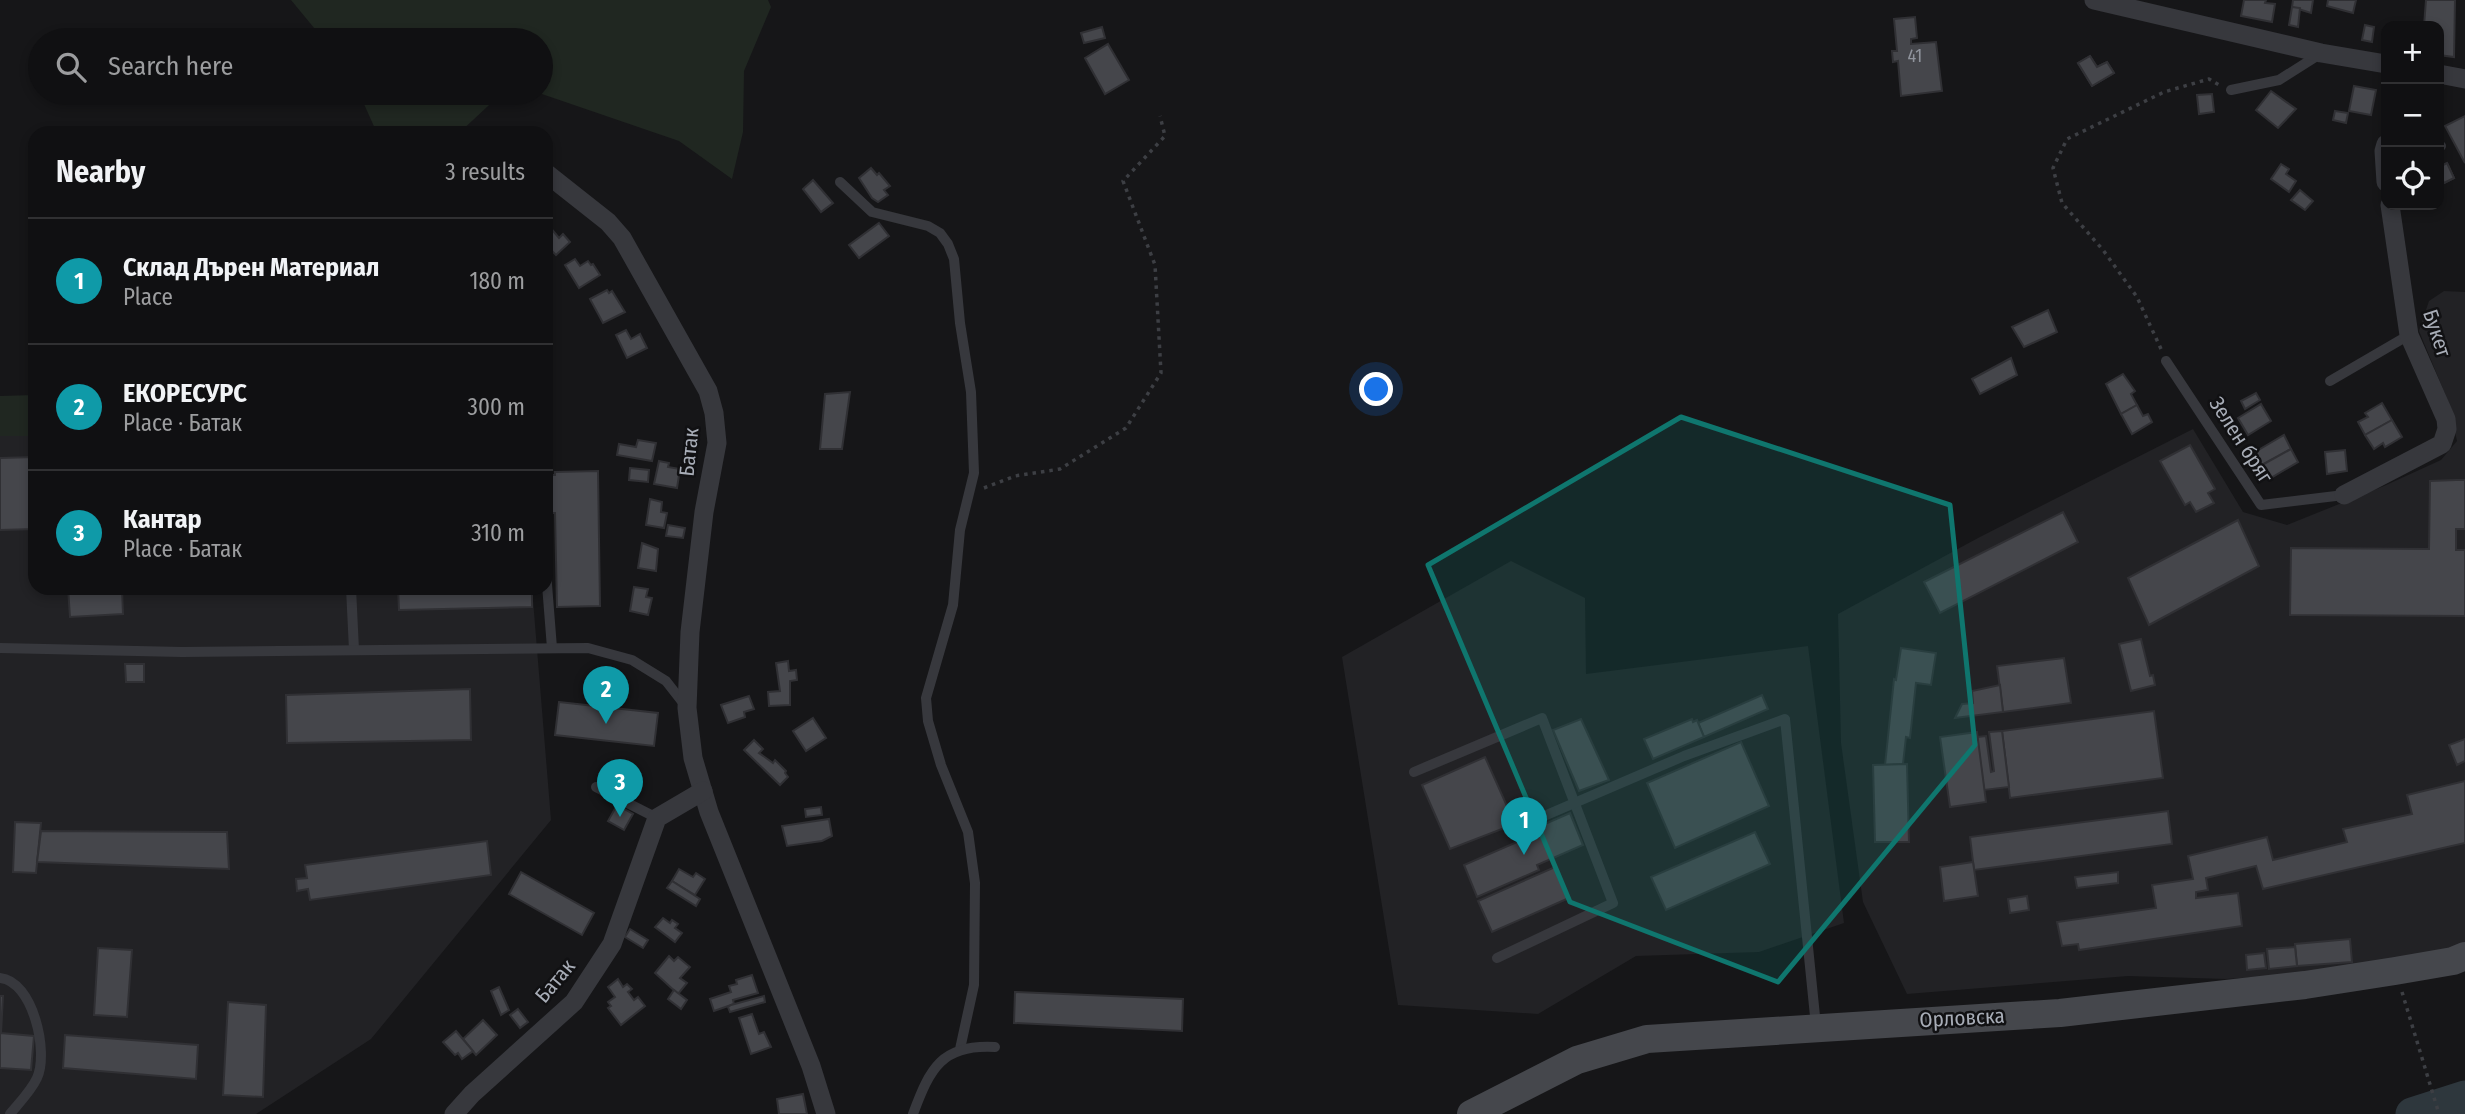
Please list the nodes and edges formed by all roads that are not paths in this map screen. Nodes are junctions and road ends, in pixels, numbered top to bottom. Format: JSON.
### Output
{"nodes":[{"id":1,"x":2094,"y":0,"type":"edge"},
{"id":2,"x":2321,"y":52,"type":"junction"},
{"id":3,"x":2381,"y":63,"type":"edge"},
{"id":4,"x":2444,"y":75,"type":"edge"},
{"id":5,"x":2465,"y":79,"type":"edge"},
{"id":6,"x":2231,"y":90,"type":"road end"},
{"id":7,"x":553,"y":179,"type":"edge"},
{"id":8,"x":840,"y":182,"type":"dead end"},
{"id":9,"x":2391,"y":210,"type":"edge"},
{"id":10,"x":2409,"y":335,"type":"junction"},
{"id":11,"x":2166,"y":361,"type":"road end"},
{"id":12,"x":2330,"y":381,"type":"dead end"},
{"id":13,"x":2344,"y":495,"type":"joint"},
{"id":14,"x":351,"y":595,"type":"edge"},
{"id":15,"x":548,"y":595,"type":"edge"},
{"id":16,"x":0,"y":648,"type":"edge"},
{"id":17,"x":552,"y":648,"type":"junction"},
{"id":18,"x":354,"y":650,"type":"junction"},
{"id":19,"x":687,"y":708,"type":"junction"},
{"id":20,"x":1415,"y":772,"type":"dead end"},
{"id":21,"x":596,"y":787,"type":"dead end"},
{"id":22,"x":703,"y":791,"type":"junction"},
{"id":23,"x":1575,"y":802,"type":"junction"},
{"id":24,"x":657,"y":818,"type":"junction"},
{"id":25,"x":1509,"y":831,"type":"dead end"},
{"id":26,"x":2465,"y":956,"type":"edge"},
{"id":27,"x":1497,"y":958,"type":"dead end"},
{"id":28,"x":2,"y":978,"type":"edge"},
{"id":29,"x":1816,"y":1027,"type":"junction"},
{"id":30,"x":995,"y":1047,"type":"dead end"},
{"id":31,"x":960,"y":1049,"type":"junction"},
{"id":32,"x":10,"y":1114,"type":"edge"},
{"id":33,"x":454,"y":1114,"type":"edge"},
{"id":34,"x":826,"y":1114,"type":"edge"},
{"id":35,"x":914,"y":1114,"type":"edge"},
{"id":36,"x":1471,"y":1114,"type":"edge"}],
"edges":[{"from":1,"to":2,"type":"street"},
{"from":2,"to":3,"type":"street"},
{"from":2,"to":6,"type":"lane"},
{"from":4,"to":5,"type":"street"},
{"from":7,"to":19,"type":"street","name":"Батак"},
{"from":8,"to":31,"type":"lane"},
{"from":9,"to":10,"type":"street","name":"Букет"},
{"from":10,"to":12,"type":"lane"},
{"from":10,"to":13,"type":"street","name":"Букет"},
{"from":11,"to":13,"type":"lane","name":"Зелен бряг"},
{"from":14,"to":18,"type":"lane"},
{"from":15,"to":17,"type":"lane"},
{"from":16,"to":18,"type":"lane"},
{"from":17,"to":18,"type":"lane"},
{"from":17,"to":19,"type":"lane"},
{"from":19,"to":22,"type":"street","name":"Батак"},
{"from":20,"to":23,"type":"lane"},
{"from":21,"to":24,"type":"lane"},
{"from":22,"to":24,"type":"street"},
{"from":22,"to":34,"type":"street","name":"Батак"},
{"from":23,"to":25,"type":"lane"},
{"from":23,"to":27,"type":"lane"},
{"from":23,"to":29,"type":"lane"},
{"from":24,"to":33,"type":"street","name":"Батак"},
{"from":26,"to":29,"type":"street","name":"Орловска"},
{"from":28,"to":32,"type":"lane"},
{"from":29,"to":36,"type":"street","name":"Орловска"},
{"from":30,"to":31,"type":"lane"},
{"from":31,"to":35,"type":"lane"}]}
